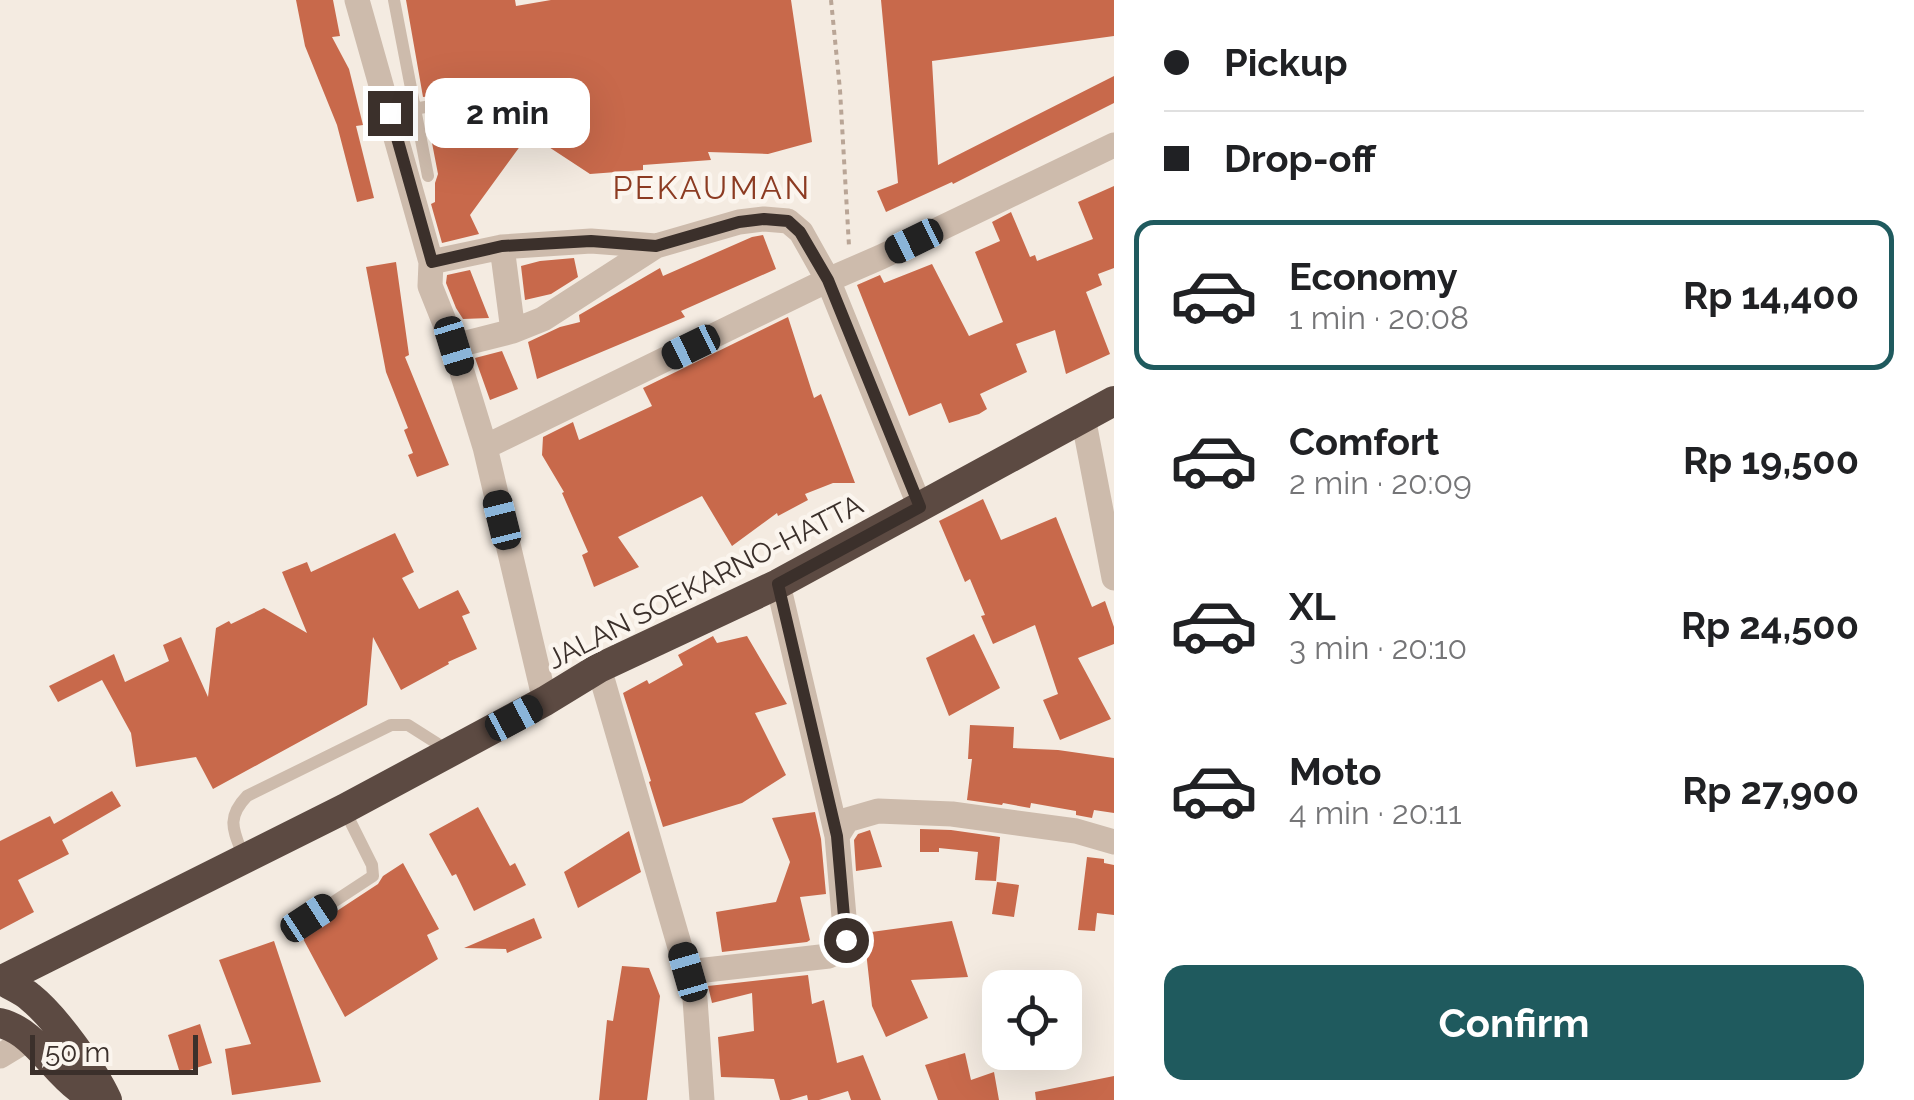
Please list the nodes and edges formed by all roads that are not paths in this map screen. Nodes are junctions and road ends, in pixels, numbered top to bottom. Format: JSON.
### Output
{"nodes":[{"id":1,"x":357,"y":0,"type":"edge"},
{"id":2,"x":394,"y":0,"type":"edge"},
{"id":3,"x":443,"y":104,"type":"dead end"},
{"id":4,"x":402,"y":111,"type":"junction"},
{"id":5,"x":1114,"y":144,"type":"edge"},
{"id":6,"x":428,"y":176,"type":"dead end"},
{"id":7,"x":502,"y":246,"type":"junction"},
{"id":8,"x":656,"y":246,"type":"junction"},
{"id":9,"x":432,"y":262,"type":"junction"},
{"id":10,"x":839,"y":275,"type":"junction"},
{"id":11,"x":513,"y":331,"type":"junction"},
{"id":12,"x":454,"y":346,"type":"junction"},
{"id":13,"x":1114,"y":401,"type":"edge"},
{"id":14,"x":1083,"y":417,"type":"junction"},
{"id":15,"x":485,"y":448,"type":"junction"},
{"id":16,"x":920,"y":507,"type":"junction"},
{"id":17,"x":1114,"y":578,"type":"edge"},
{"id":18,"x":778,"y":584,"type":"junction"},
{"id":19,"x":598,"y":668,"type":"junction"},
{"id":20,"x":545,"y":701,"type":"junction"},
{"id":21,"x":451,"y":752,"type":"junction"},
{"id":22,"x":344,"y":809,"type":"junction"},
{"id":23,"x":837,"y":836,"type":"junction"},
{"id":24,"x":1114,"y":842,"type":"edge"},
{"id":25,"x":244,"y":860,"type":"junction"},
{"id":26,"x":309,"y":918,"type":"dead end"},
{"id":27,"x":688,"y":972,"type":"junction"},
{"id":28,"x":1,"y":981,"type":"edge"},
{"id":29,"x":0,"y":1023,"type":"edge"},
{"id":30,"x":28,"y":1039,"type":"junction"},
{"id":31,"x":0,"y":1056,"type":"edge"},
{"id":32,"x":104,"y":1100,"type":"edge"},
{"id":33,"x":702,"y":1100,"type":"edge"}],
"edges":[{"from":1,"to":4,"type":"street"},
{"from":2,"to":4,"type":"lane"},
{"from":3,"to":4,"type":"lane"},
{"from":4,"to":6,"type":"lane"},
{"from":4,"to":9,"type":"street"},
{"from":5,"to":10,"type":"street"},
{"from":7,"to":8,"type":"street"},
{"from":7,"to":9,"type":"street"},
{"from":7,"to":11,"type":"street"},
{"from":8,"to":10,"type":"street"},
{"from":8,"to":11,"type":"street"},
{"from":9,"to":12,"type":"street"},
{"from":10,"to":15,"type":"street"},
{"from":10,"to":16,"type":"street"},
{"from":11,"to":12,"type":"street"},
{"from":12,"to":15,"type":"street"},
{"from":13,"to":14,"type":"highway","name":"JALAN SOEKARNO-HATTA"},
{"from":14,"to":16,"type":"highway","name":"JALAN SOEKARNO-HATTA"},
{"from":14,"to":17,"type":"street"},
{"from":15,"to":20,"type":"street"},
{"from":16,"to":18,"type":"highway","name":"JALAN SOEKARNO-HATTA"},
{"from":18,"to":19,"type":"highway","name":"JALAN SOEKARNO-HATTA"},
{"from":18,"to":23,"type":"street"},
{"from":19,"to":20,"type":"highway","name":"JALAN SOEKARNO-HATTA"},
{"from":19,"to":27,"type":"street"},
{"from":20,"to":21,"type":"highway","name":"JALAN SOEKARNO-HATTA"},
{"from":21,"to":22,"type":"highway","name":"JALAN SOEKARNO-HATTA"},
{"from":21,"to":25,"type":"lane"},
{"from":22,"to":25,"type":"highway","name":"JALAN SOEKARNO-HATTA"},
{"from":22,"to":26,"type":"lane"},
{"from":23,"to":24,"type":"street"},
{"from":23,"to":27,"type":"street"},
{"from":25,"to":28,"type":"highway","name":"JALAN SOEKARNO-HATTA"},
{"from":27,"to":33,"type":"street"},
{"from":28,"to":32,"type":"highway"},
{"from":29,"to":30,"type":"highway"},
{"from":30,"to":31,"type":"street"},
{"from":30,"to":32,"type":"highway"}]}
